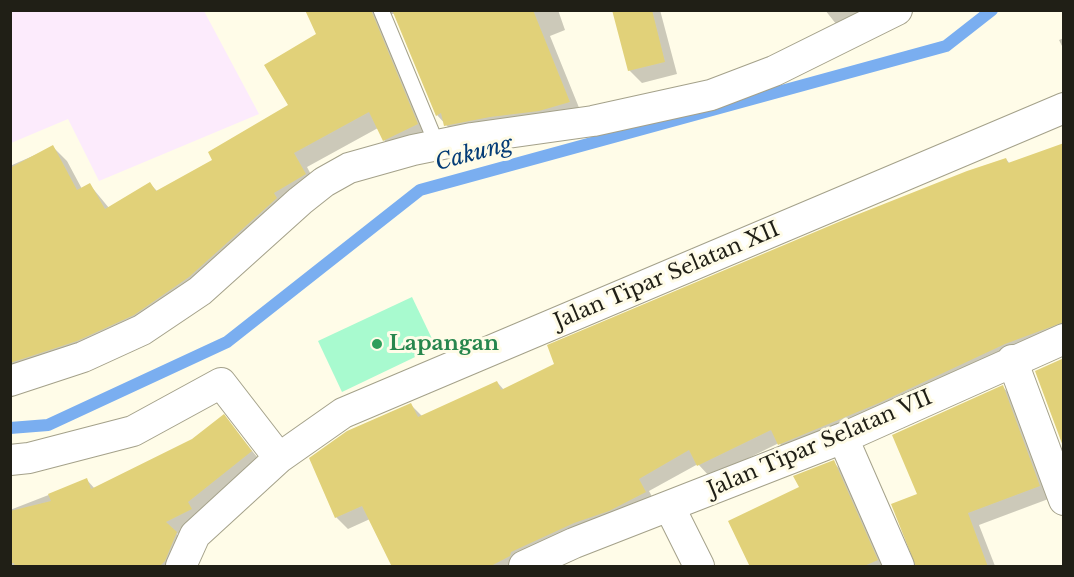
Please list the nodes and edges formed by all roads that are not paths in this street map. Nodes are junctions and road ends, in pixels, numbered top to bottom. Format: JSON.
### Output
{"nodes":[{"id":1,"x":381,"y":10,"type":"edge"},
{"id":2,"x":897,"y":10,"type":"edge"},
{"id":3,"x":1064,"y":108,"type":"edge"},
{"id":4,"x":437,"y":146,"type":"junction"},
{"id":5,"x":1064,"y":339,"type":"edge"},
{"id":6,"x":1012,"y":360,"type":"junction"},
{"id":7,"x":10,"y":381,"type":"edge"},
{"id":8,"x":843,"y":438,"type":"junction"},
{"id":9,"x":279,"y":458,"type":"junction"},
{"id":10,"x":10,"y":460,"type":"edge"},
{"id":11,"x":1064,"y":500,"type":"edge"},
{"id":12,"x":670,"y":508,"type":"junction"},
{"id":13,"x":181,"y":567,"type":"edge"},
{"id":14,"x":524,"y":567,"type":"edge"},
{"id":15,"x":699,"y":567,"type":"edge"},
{"id":16,"x":899,"y":567,"type":"edge"}],
"edges":[{"from":1,"to":4,"type":"lane"},
{"from":2,"to":4,"type":"street"},
{"from":3,"to":9,"type":"street","name":"Jalan Tipar Selatan XII"},
{"from":4,"to":7,"type":"street"},
{"from":5,"to":6,"type":"street","name":"Jalan Tipar Selatan VII"},
{"from":6,"to":8,"type":"street","name":"Jalan Tipar Selatan VII"},
{"from":6,"to":11,"type":"street"},
{"from":8,"to":12,"type":"street","name":"Jalan Tipar Selatan VII"},
{"from":8,"to":16,"type":"street"},
{"from":9,"to":10,"type":"street"},
{"from":9,"to":13,"type":"street","name":"Jalan Tipar Selatan XII"},
{"from":12,"to":14,"type":"street","name":"Jalan Tipar Selatan VII"},
{"from":12,"to":15,"type":"street"}]}
